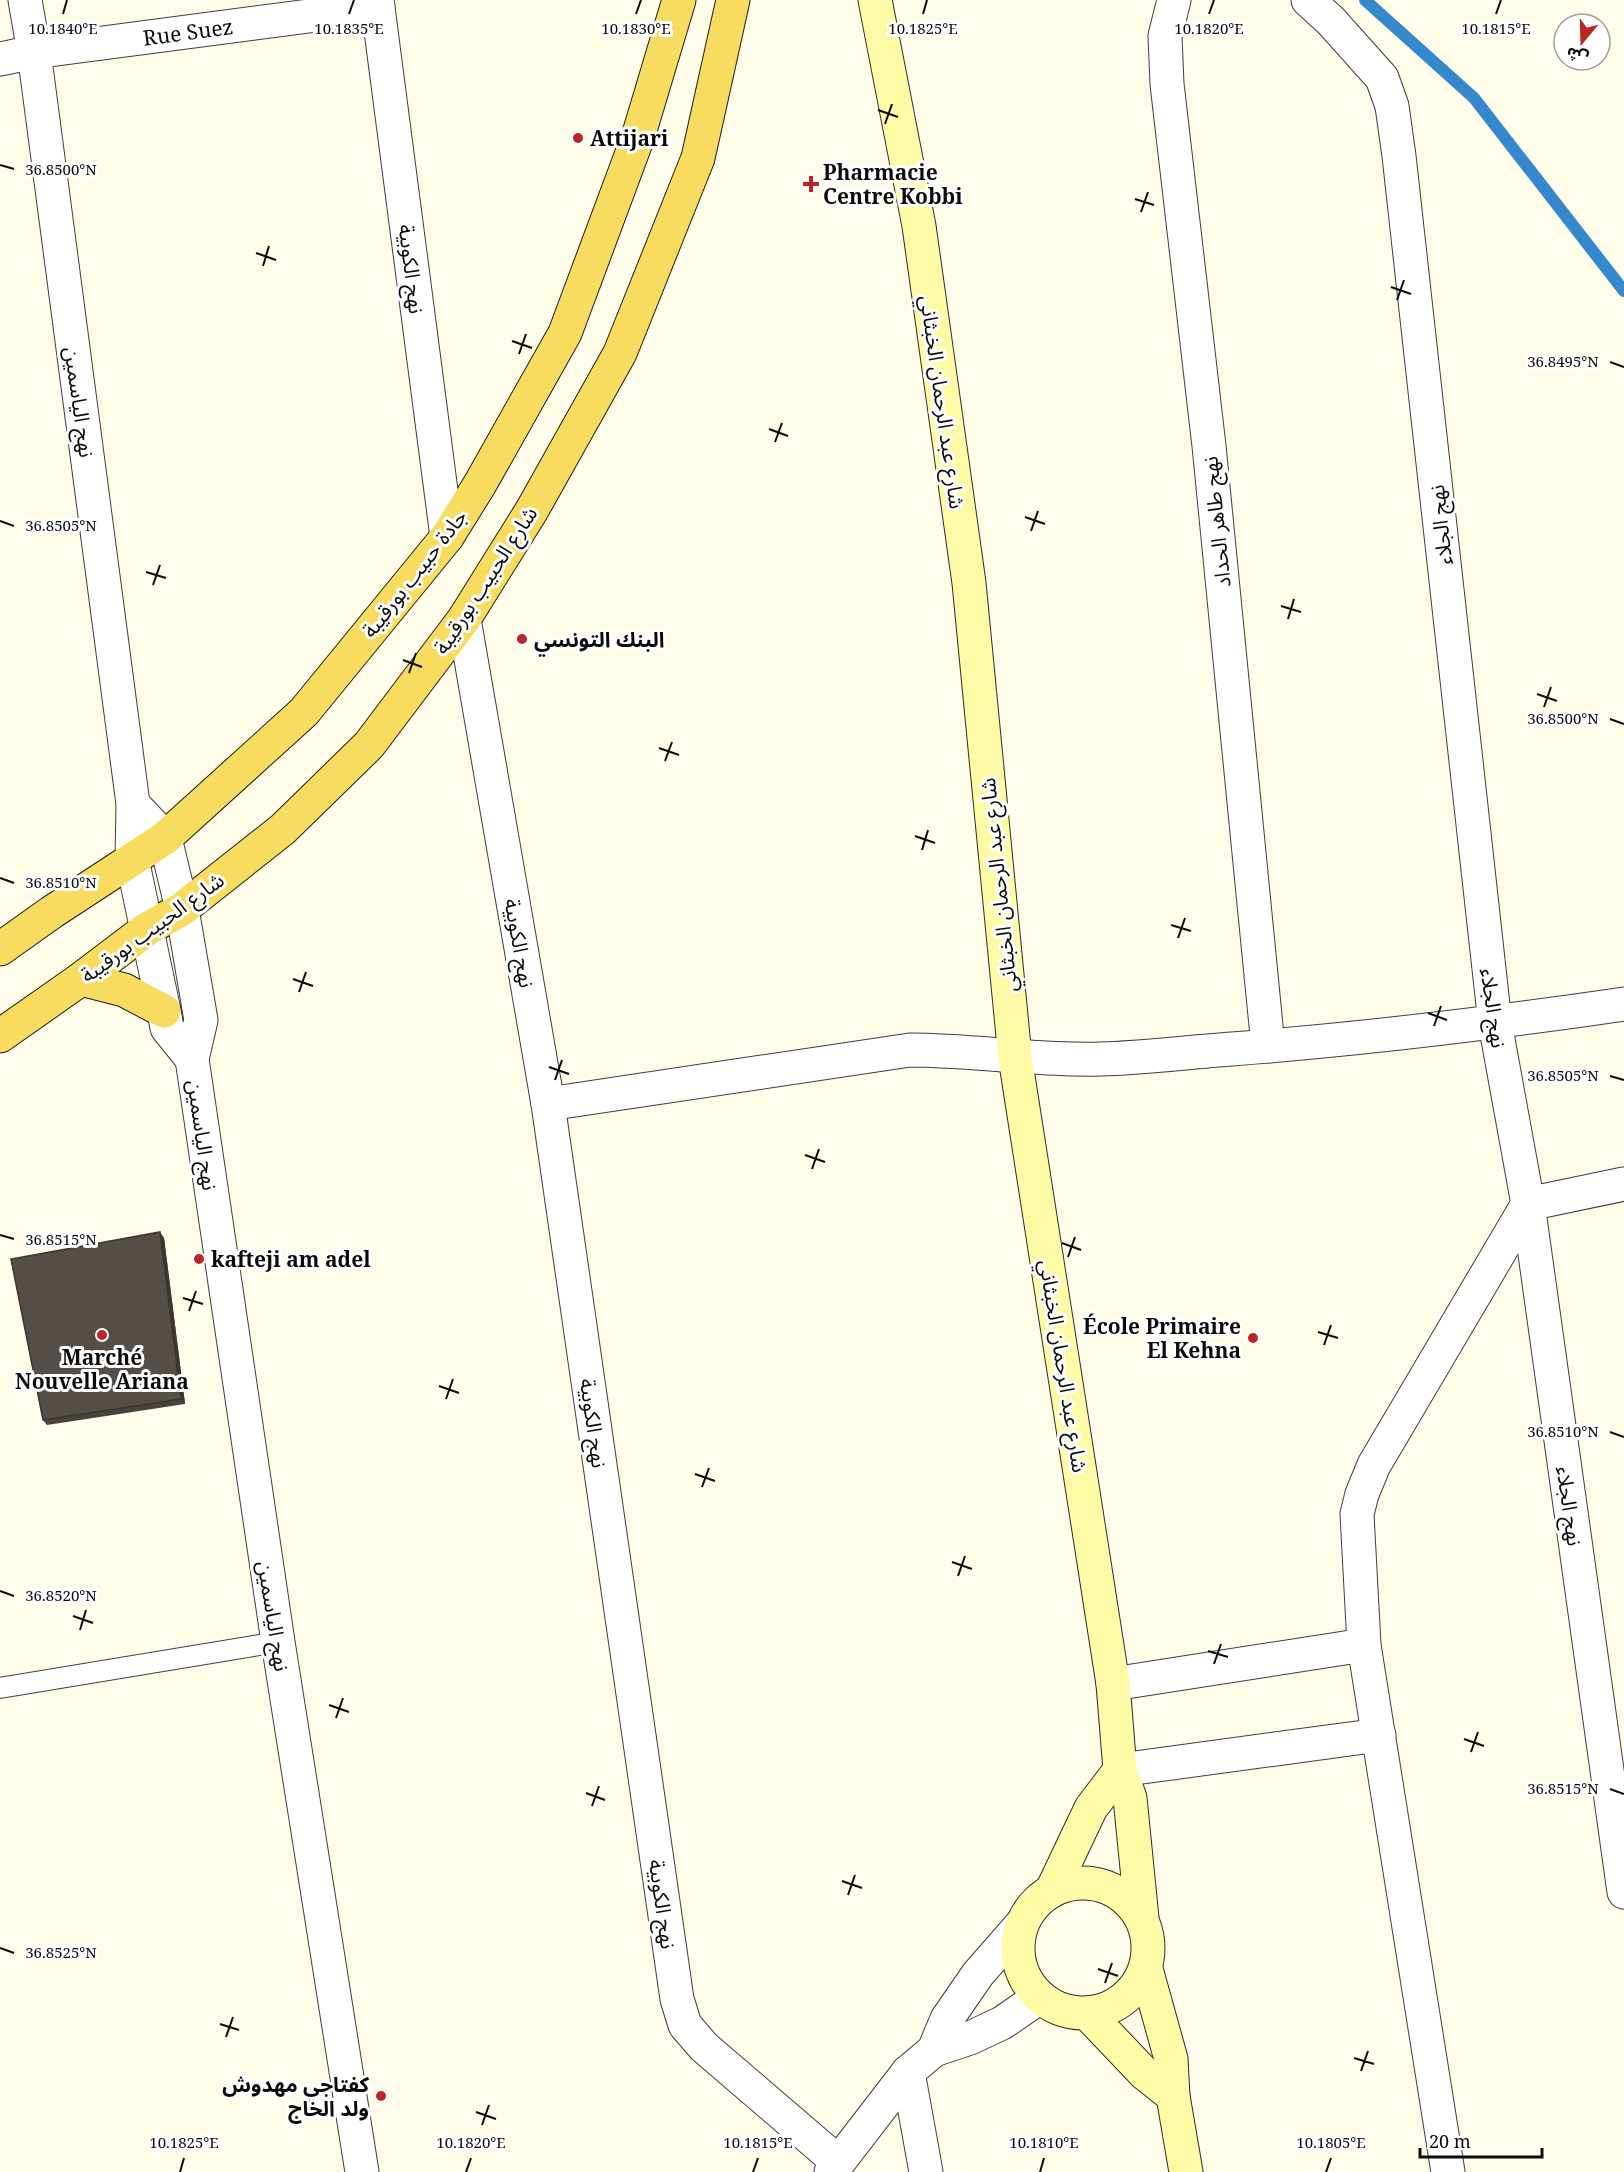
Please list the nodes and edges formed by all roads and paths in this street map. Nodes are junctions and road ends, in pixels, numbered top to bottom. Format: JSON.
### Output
{"nodes":[{"id":1,"x":25,"y":0,"type":"edge"},
{"id":2,"x":679,"y":0,"type":"edge"},
{"id":3,"x":733,"y":0,"type":"edge"},
{"id":4,"x":875,"y":0,"type":"edge"},
{"id":5,"x":1174,"y":0,"type":"edge"},
{"id":6,"x":1308,"y":0,"type":"edge"},
{"id":7,"x":378,"y":3,"type":"edge"},
{"id":8,"x":34,"y":52,"type":"junction"},
{"id":9,"x":0,"y":59,"type":"edge"},
{"id":10,"x":447,"y":537,"type":"junction"},
{"id":11,"x":464,"y":619,"type":"junction"},
{"id":12,"x":134,"y":804,"type":"junction"},
{"id":13,"x":165,"y":838,"type":"junction"},
{"id":14,"x":132,"y":859,"type":"junction"},
{"id":15,"x":182,"y":909,"type":"junction"},
{"id":16,"x":147,"y":929,"type":"junction"},
{"id":17,"x":0,"y":949,"type":"edge"},
{"id":18,"x":81,"y":979,"type":"junction"},
{"id":19,"x":1624,"y":1004,"type":"edge"},
{"id":20,"x":164,"y":1011,"type":"junction"},
{"id":21,"x":1495,"y":1023,"type":"junction"},
{"id":22,"x":0,"y":1036,"type":"edge"},
{"id":23,"x":1268,"y":1046,"type":"junction"},
{"id":24,"x":1015,"y":1057,"type":"junction"},
{"id":25,"x":192,"y":1059,"type":"junction"},
{"id":26,"x":548,"y":1104,"type":"junction"},
{"id":27,"x":1624,"y":1184,"type":"edge"},
{"id":28,"x":1528,"y":1204,"type":"junction"},
{"id":29,"x":278,"y":1642,"type":"junction"},
{"id":30,"x":1364,"y":1645,"type":"junction"},
{"id":31,"x":1113,"y":1683,"type":"junction"},
{"id":32,"x":0,"y":1688,"type":"edge"},
{"id":33,"x":1379,"y":1734,"type":"junction"},
{"id":34,"x":1120,"y":1770,"type":"junction"},
{"id":35,"x":1053,"y":1888,"type":"junction"},
{"id":36,"x":1624,"y":1892,"type":"edge"},
{"id":37,"x":1142,"y":1918,"type":"junction"},
{"id":38,"x":1020,"y":1926,"type":"junction"},
{"id":39,"x":1146,"y":1969,"type":"junction"},
{"id":40,"x":1040,"y":1997,"type":"junction"},
{"id":41,"x":1087,"y":2013,"type":"junction"},
{"id":42,"x":934,"y":2050,"type":"junction"},
{"id":43,"x":908,"y":2072,"type":"junction"},
{"id":44,"x":1173,"y":2096,"type":"junction"},
{"id":45,"x":834,"y":2167,"type":"edge"},
{"id":46,"x":362,"y":2172,"type":"edge"},
{"id":47,"x":926,"y":2172,"type":"edge"},
{"id":48,"x":1186,"y":2172,"type":"edge"},
{"id":49,"x":1448,"y":2172,"type":"edge"}],
"edges":[{"from":1,"to":8,"type":"street","name":"نهج الياسمين"},
{"from":2,"to":10,"type":"main road","name":"جادة حبيب بورقيبة"},
{"from":3,"to":11,"type":"main road","name":"شارع الحبيب بورقيبة"},
{"from":4,"to":24,"type":"main road","name":"شارع عبد الرحمان الخبثاني"},
{"from":5,"to":23,"type":"street","name":"نهج طاهر الحداد"},
{"from":6,"to":21,"type":"street","name":"نهج الجلاء"},
{"from":7,"to":8,"type":"street","name":"Rue Suez"},
{"from":7,"to":10,"type":"street","name":"نهج الكوبية"},
{"from":8,"to":9,"type":"street","name":"Rue Suez"},
{"from":8,"to":12,"type":"street","name":"نهج الياسمين"},
{"from":10,"to":13,"type":"main road","name":"جادة حبيب بورقيبة"},
{"from":11,"to":15,"type":"main road","name":"شارع الحبيب بورقيبة"},
{"from":11,"to":26,"type":"street","name":"نهج الكوبية"},
{"from":12,"to":13,"type":"street","name":"نهج الياسمين"},
{"from":12,"to":14,"type":"street","name":"نهج الياسمين"},
{"from":13,"to":14,"type":"main road","name":"جادة حبيب بورقيبة"},
{"from":13,"to":15,"type":"street","name":"نهج الياسمين"},
{"from":14,"to":16,"type":"street","name":"نهج الياسمين"},
{"from":14,"to":17,"type":"main road","name":"جادة حبيب بورقيبة"},
{"from":15,"to":16,"type":"main road","name":"شارع الحبيب بورقيبة"},
{"from":15,"to":25,"type":"street","name":"نهج الياسمين"},
{"from":16,"to":18,"type":"main road","name":"شارع الحبيب بورقيبة"},
{"from":16,"to":20,"type":"street","name":"نهج الياسمين"},
{"from":18,"to":20,"type":"main road"},
{"from":18,"to":22,"type":"main road","name":"شارع الحبيب بورقيبة"},
{"from":19,"to":21,"type":"street"},
{"from":20,"to":25,"type":"street","name":"نهج الياسمين"},
{"from":21,"to":23,"type":"street"},
{"from":21,"to":28,"type":"street","name":"نهج الجلاء"},
{"from":23,"to":24,"type":"street"},
{"from":24,"to":26,"type":"street"},
{"from":24,"to":31,"type":"main road","name":"شارع عبد الرحمان الخبثاني"},
{"from":25,"to":29,"type":"street","name":"نهج الياسمين"},
{"from":26,"to":45,"type":"street","name":"نهج الكوبية"},
{"from":27,"to":28,"type":"street"},
{"from":28,"to":30,"type":"street"},
{"from":28,"to":36,"type":"street","name":"نهج الجلاء"},
{"from":29,"to":32,"type":"lane"},
{"from":29,"to":46,"type":"street","name":"نهج الياسمين"},
{"from":30,"to":31,"type":"street"},
{"from":30,"to":33,"type":"street"},
{"from":31,"to":34,"type":"main road","name":"شارع عبد الرحمان الخبثاني"},
{"from":33,"to":34,"type":"street"},
{"from":33,"to":49,"type":"street"},
{"from":34,"to":35,"type":"main road"},
{"from":34,"to":37,"type":"main road","name":"شارع عبد الرحمان الخبثاني"},
{"from":35,"to":37,"type":"main road"},
{"from":35,"to":38,"type":"main road"},
{"from":37,"to":39,"type":"main road"},
{"from":38,"to":40,"type":"main road"},
{"from":38,"to":42,"type":"street"},
{"from":39,"to":41,"type":"main road"},
{"from":39,"to":44,"type":"main road"},
{"from":40,"to":41,"type":"main road"},
{"from":40,"to":42,"type":"street"},
{"from":41,"to":44,"type":"main road"},
{"from":42,"to":43,"type":"street"},
{"from":43,"to":45,"type":"street"},
{"from":43,"to":47,"type":"street"},
{"from":44,"to":48,"type":"main road"}]}
